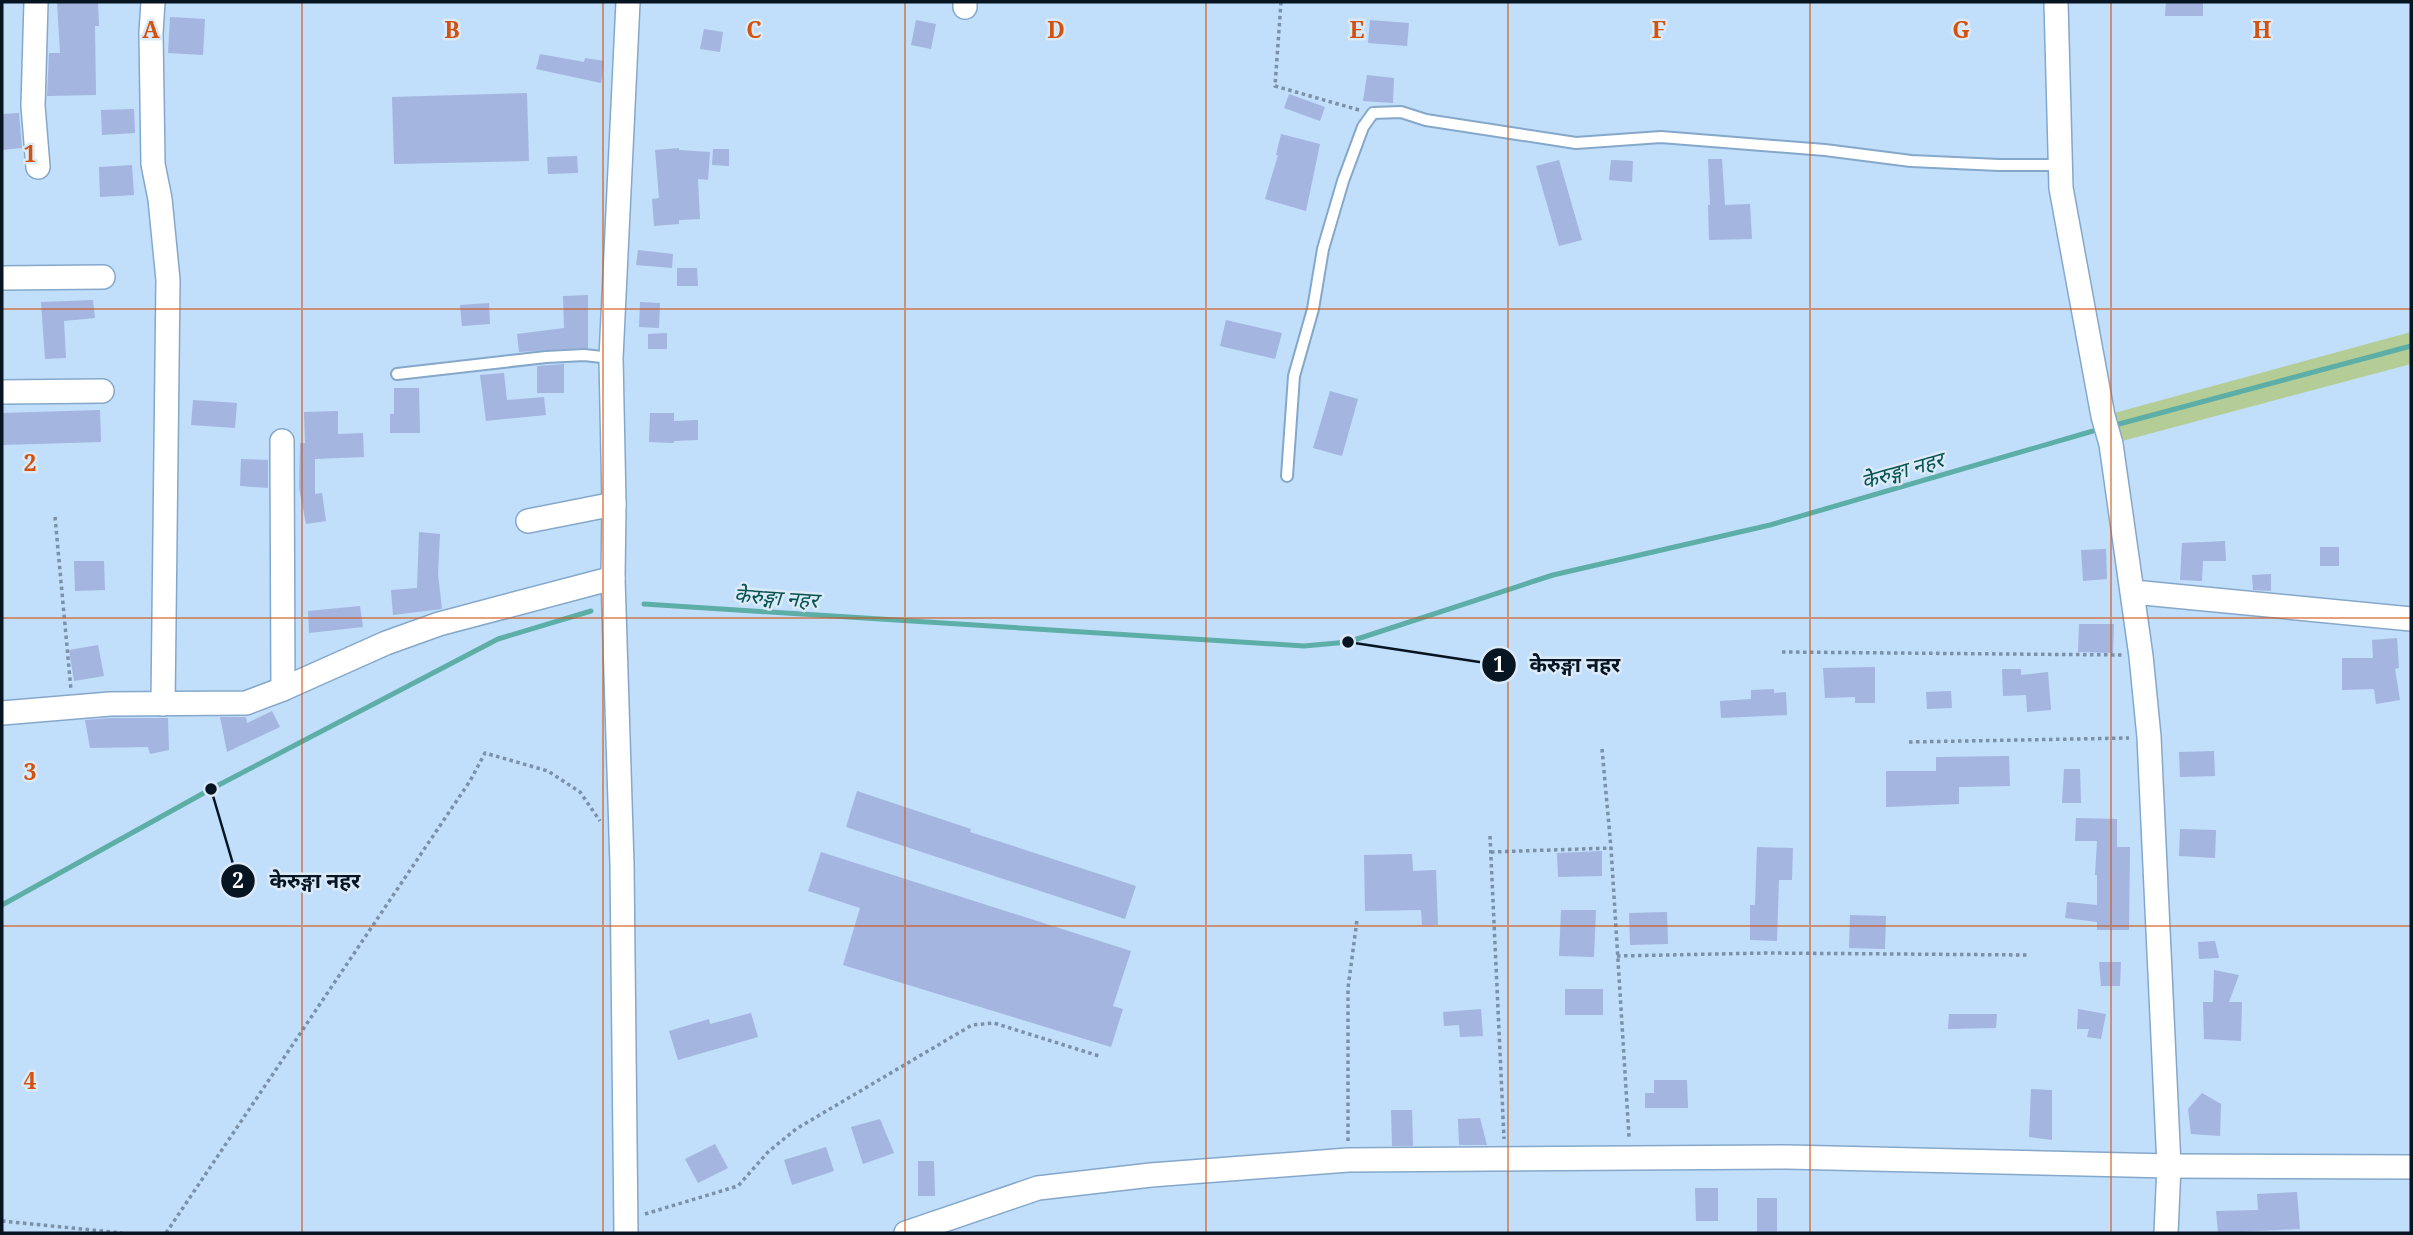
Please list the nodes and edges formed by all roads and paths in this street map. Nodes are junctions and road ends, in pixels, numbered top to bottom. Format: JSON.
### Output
{"nodes":[{"id":1,"x":36,"y":2,"type":"edge"},
{"id":2,"x":153,"y":2,"type":"edge"},
{"id":3,"x":628,"y":2,"type":"edge"},
{"id":4,"x":1281,"y":2,"type":"edge"},
{"id":5,"x":2056,"y":2,"type":"edge"},
{"id":6,"x":1370,"y":117,"type":"junction"},
{"id":7,"x":2061,"y":165,"type":"junction"},
{"id":8,"x":38,"y":167,"type":"dead end"},
{"id":9,"x":103,"y":277,"type":"dead end"},
{"id":10,"x":2,"y":278,"type":"edge"},
{"id":11,"x":611,"y":358,"type":"junction"},
{"id":12,"x":397,"y":374,"type":"dead end"},
{"id":13,"x":102,"y":391,"type":"dead end"},
{"id":14,"x":2,"y":392,"type":"edge"},
{"id":15,"x":282,"y":441,"type":"dead end"},
{"id":16,"x":1287,"y":476,"type":"dead end"},
{"id":17,"x":614,"y":504,"type":"junction"},
{"id":18,"x":55,"y":517,"type":"dead end"},
{"id":19,"x":528,"y":521,"type":"dead end"},
{"id":20,"x":613,"y":578,"type":"junction"},
{"id":21,"x":2133,"y":592,"type":"junction"},
{"id":22,"x":2411,"y":619,"type":"edge"},
{"id":23,"x":1782,"y":652,"type":"dead end"},
{"id":24,"x":2141,"y":656,"type":"junction"},
{"id":25,"x":283,"y":690,"type":"junction"},
{"id":26,"x":163,"y":704,"type":"junction"},
{"id":27,"x":73,"y":707,"type":"junction"},
{"id":28,"x":2,"y":713,"type":"edge"},
{"id":29,"x":2149,"y":737,"type":"junction"},
{"id":30,"x":1909,"y":742,"type":"dead end"},
{"id":31,"x":1602,"y":749,"type":"dead end"},
{"id":32,"x":606,"y":831,"type":"dead end"},
{"id":33,"x":1490,"y":836,"type":"dead end"},
{"id":34,"x":1611,"y":848,"type":"junction"},
{"id":35,"x":1491,"y":852,"type":"junction"},
{"id":36,"x":1357,"y":920,"type":"dead end"},
{"id":37,"x":2027,"y":955,"type":"dead end"},
{"id":38,"x":1617,"y":956,"type":"junction"},
{"id":39,"x":1099,"y":1056,"type":"dead end"},
{"id":40,"x":1630,"y":1157,"type":"junction"},
{"id":41,"x":1504,"y":1159,"type":"junction"},
{"id":42,"x":1348,"y":1160,"type":"junction"},
{"id":43,"x":2169,"y":1166,"type":"junction"},
{"id":44,"x":2411,"y":1167,"type":"edge"},
{"id":45,"x":2,"y":1221,"type":"edge"},
{"id":46,"x":626,"y":1226,"type":"edge"},
{"id":47,"x":122,"y":1233,"type":"edge"},
{"id":48,"x":166,"y":1233,"type":"edge"},
{"id":49,"x":906,"y":1233,"type":"edge"},
{"id":50,"x":2166,"y":1233,"type":"edge"}],
"edges":[{"from":1,"to":8,"type":"street"},
{"from":2,"to":26,"type":"street"},
{"from":3,"to":11,"type":"street"},
{"from":4,"to":6,"type":"path"},
{"from":5,"to":7,"type":"street"},
{"from":6,"to":7,"type":"lane"},
{"from":6,"to":16,"type":"lane"},
{"from":7,"to":21,"type":"street"},
{"from":9,"to":10,"type":"street"},
{"from":11,"to":12,"type":"lane"},
{"from":11,"to":17,"type":"street"},
{"from":13,"to":14,"type":"street"},
{"from":15,"to":25,"type":"street"},
{"from":17,"to":19,"type":"street"},
{"from":17,"to":20,"type":"street"},
{"from":18,"to":27,"type":"path"},
{"from":20,"to":25,"type":"street"},
{"from":20,"to":46,"type":"street"},
{"from":21,"to":22,"type":"street"},
{"from":21,"to":24,"type":"street"},
{"from":23,"to":24,"type":"path"},
{"from":24,"to":29,"type":"street"},
{"from":25,"to":26,"type":"street"},
{"from":26,"to":27,"type":"street"},
{"from":27,"to":28,"type":"street"},
{"from":29,"to":30,"type":"path"},
{"from":29,"to":43,"type":"street"},
{"from":31,"to":34,"type":"path"},
{"from":32,"to":48,"type":"path"},
{"from":33,"to":35,"type":"path"},
{"from":34,"to":35,"type":"path"},
{"from":34,"to":38,"type":"path"},
{"from":35,"to":41,"type":"path"},
{"from":36,"to":42,"type":"path"},
{"from":37,"to":38,"type":"path"},
{"from":38,"to":40,"type":"path"},
{"from":39,"to":46,"type":"path"},
{"from":40,"to":41,"type":"street"},
{"from":40,"to":43,"type":"street"},
{"from":41,"to":42,"type":"street"},
{"from":42,"to":49,"type":"street"},
{"from":43,"to":44,"type":"street"},
{"from":43,"to":50,"type":"street"},
{"from":45,"to":47,"type":"path"}]}
